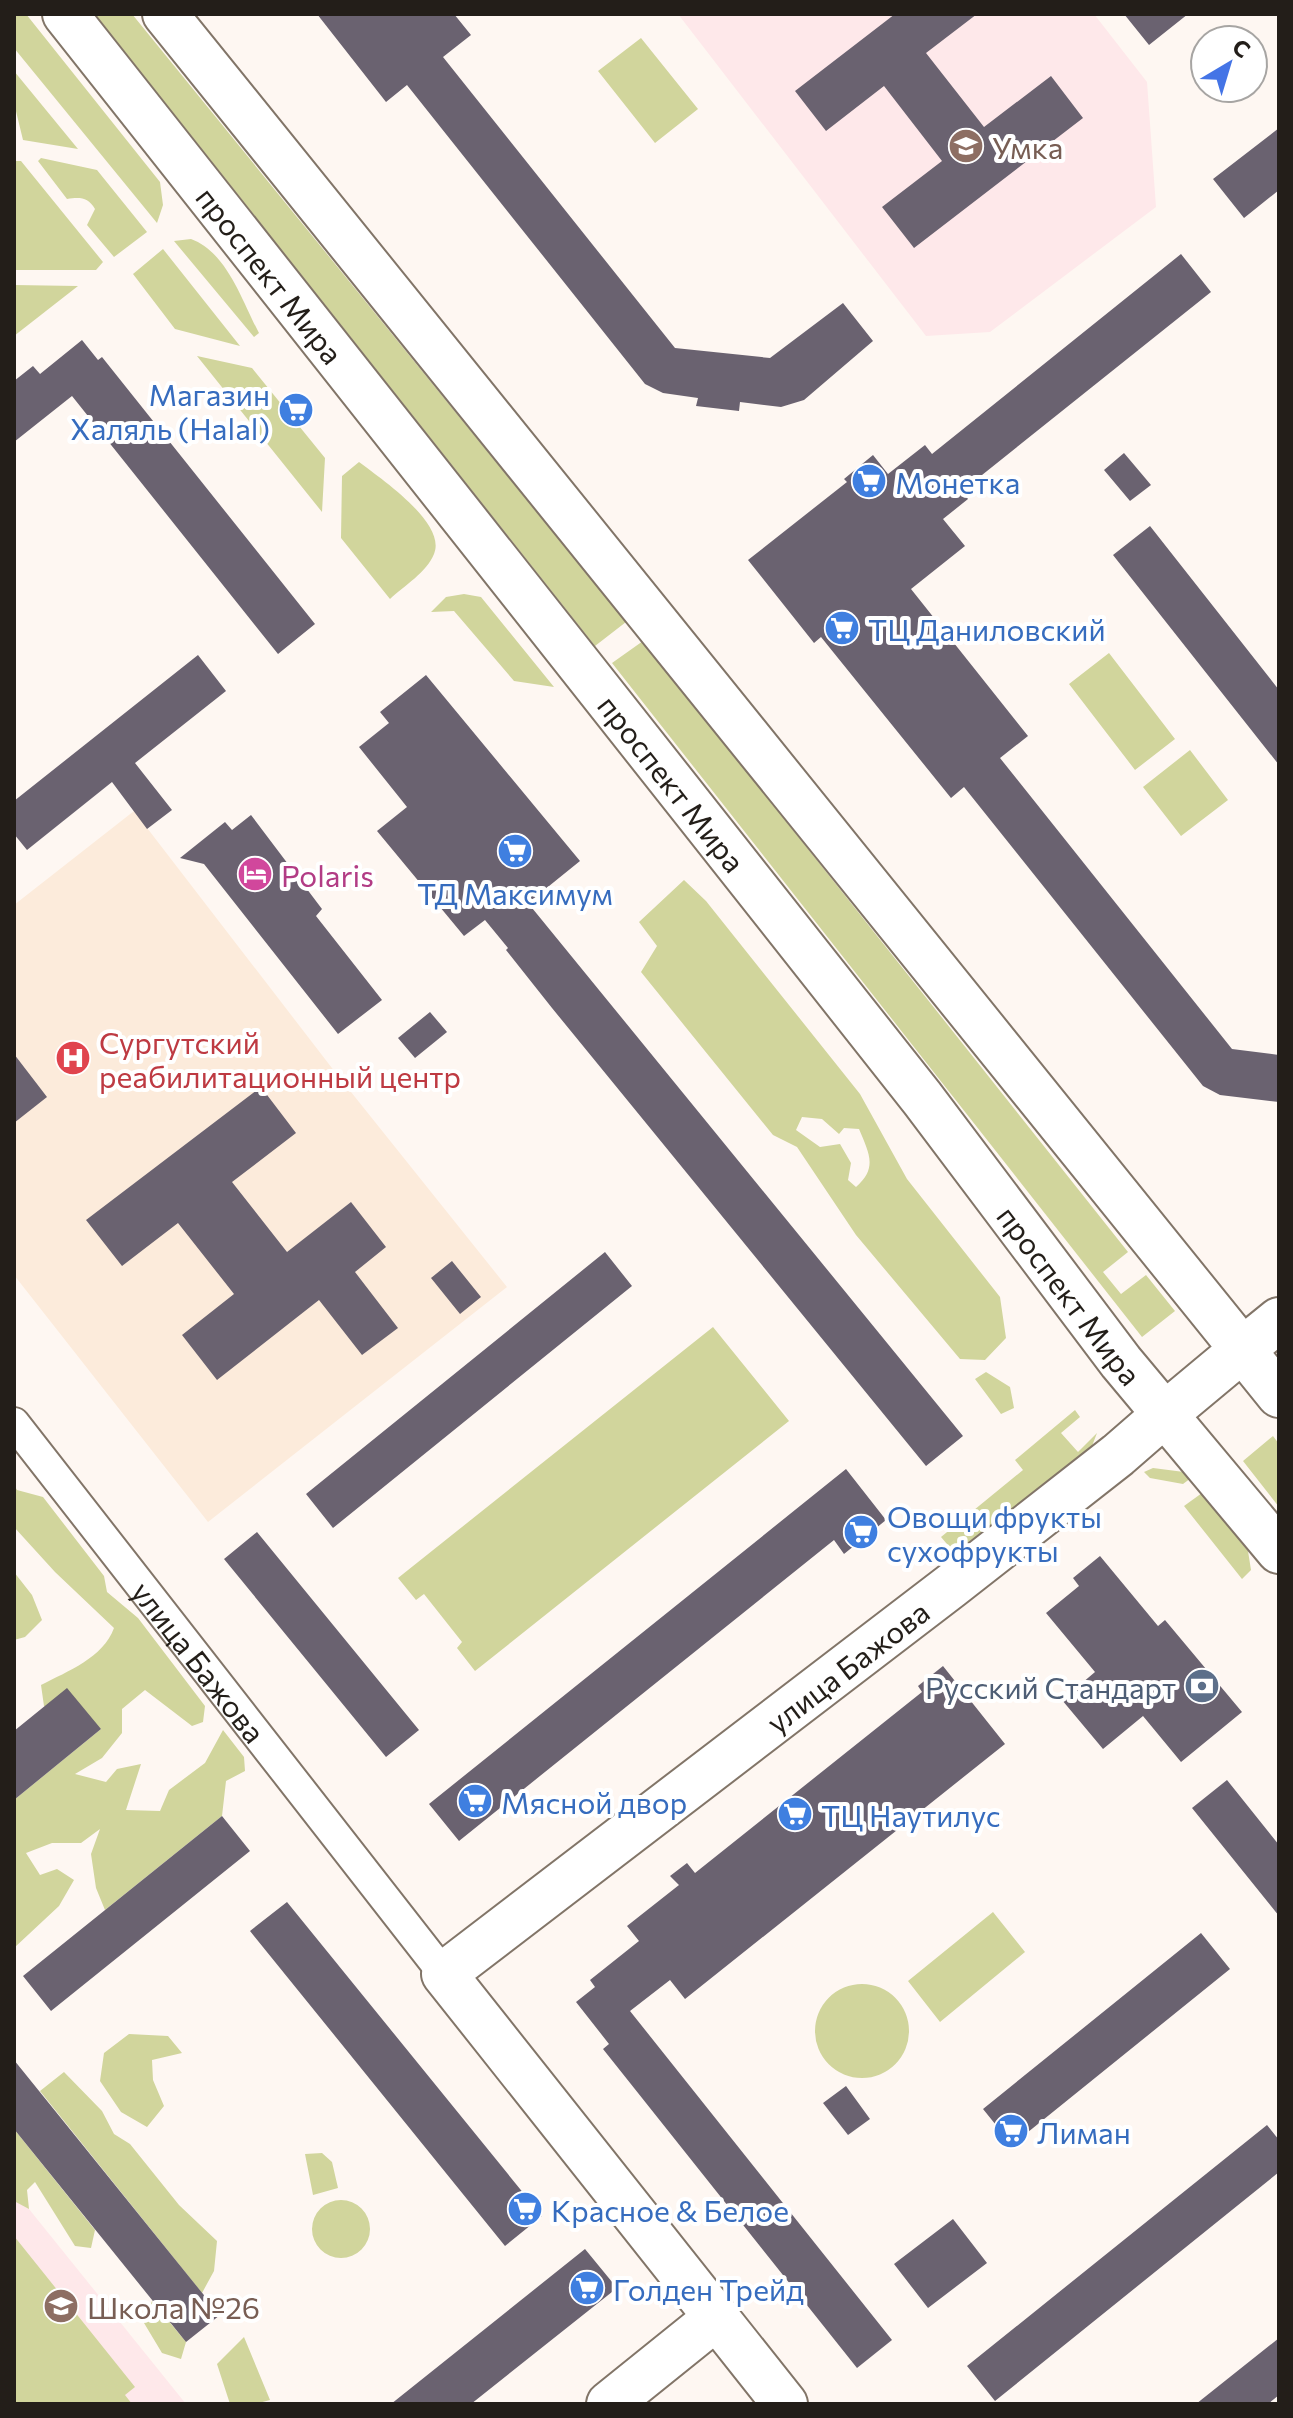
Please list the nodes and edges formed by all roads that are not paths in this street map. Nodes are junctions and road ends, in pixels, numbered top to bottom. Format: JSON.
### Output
{"nodes":[{"id":1,"x":65,"y":14,"type":"edge"},
{"id":2,"x":165,"y":14,"type":"edge"},
{"id":3,"x":1279,"y":1320,"type":"edge"},
{"id":4,"x":1242,"y":1350,"type":"junction"},
{"id":5,"x":1279,"y":1395,"type":"edge"},
{"id":6,"x":1164,"y":1415,"type":"junction"},
{"id":7,"x":14,"y":1423,"type":"edge"},
{"id":8,"x":1279,"y":1551,"type":"edge"},
{"id":9,"x":444,"y":1974,"type":"junction"},
{"id":10,"x":717,"y":2317,"type":"junction"},
{"id":11,"x":609,"y":2404,"type":"edge"},
{"id":12,"x":785,"y":2404,"type":"edge"}],
"edges":[{"from":1,"to":6,"type":"main road","name":"проспект Мира"},
{"from":2,"to":4,"type":"main road"},
{"from":3,"to":4,"type":"main road","name":"улица Бажова"},
{"from":4,"to":5,"type":"main road"},
{"from":4,"to":6,"type":"main road","name":"улица Бажова"},
{"from":6,"to":8,"type":"main road","name":"проспект Мира"},
{"from":6,"to":9,"type":"main road","name":"улица Бажова"},
{"from":7,"to":9,"type":"street","name":"улица Бажова"},
{"from":9,"to":10,"type":"main road","name":"улица Бажова"},
{"from":10,"to":11,"type":"main road"},
{"from":10,"to":12,"type":"main road","name":"улица Бажова"}]}
